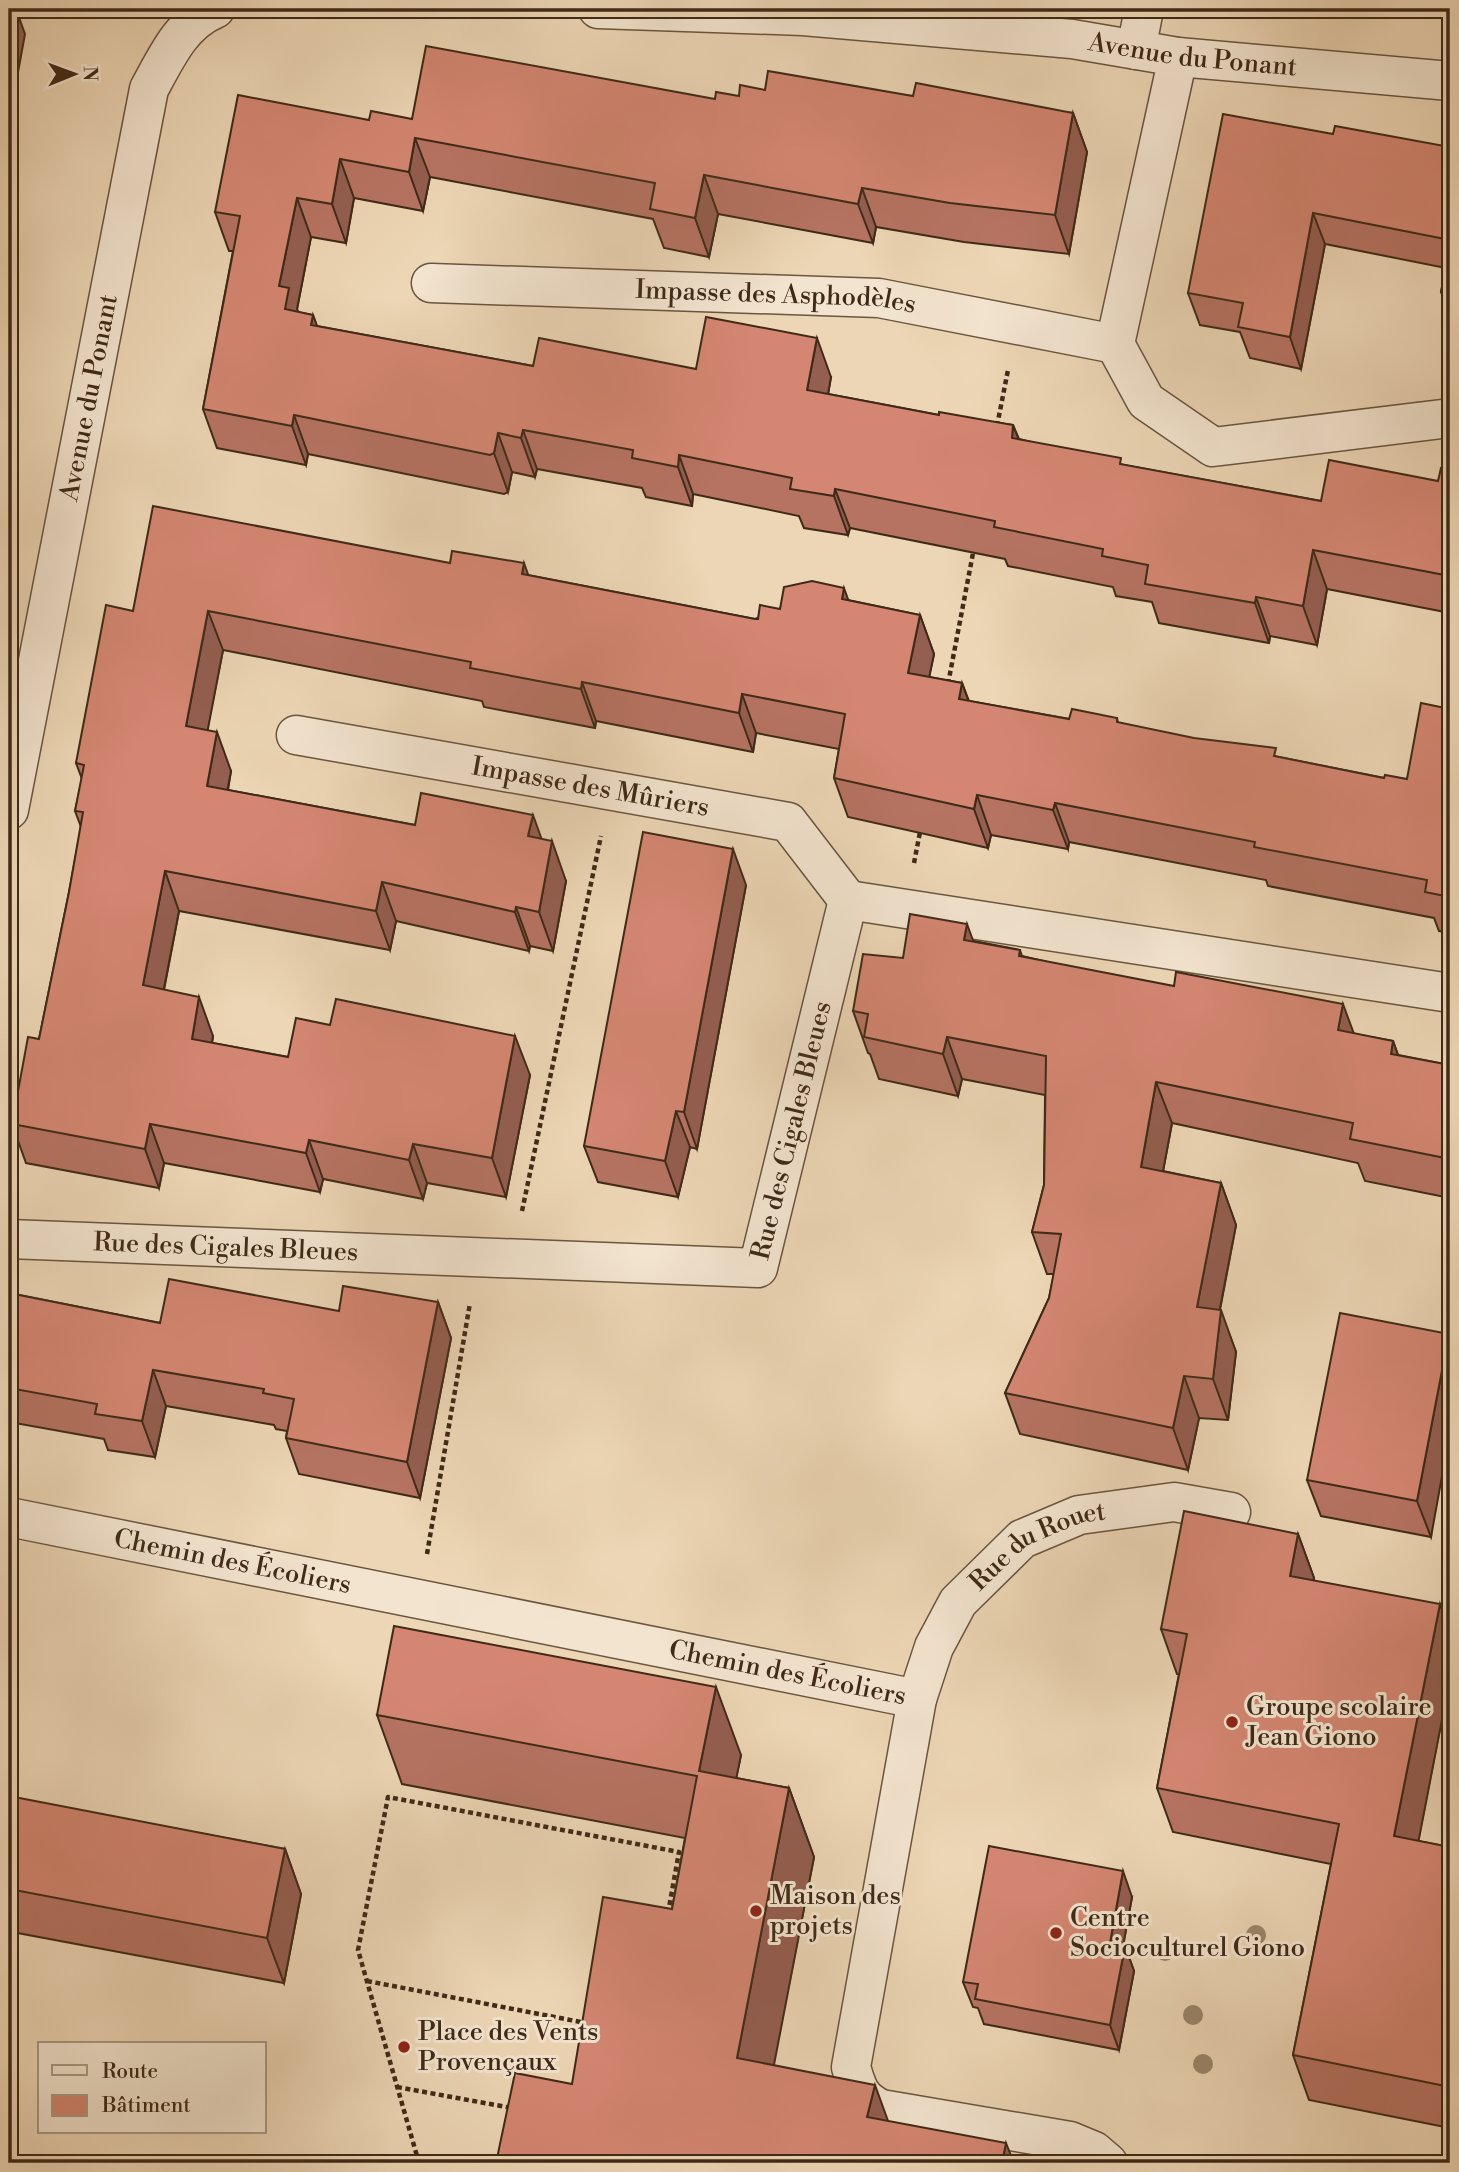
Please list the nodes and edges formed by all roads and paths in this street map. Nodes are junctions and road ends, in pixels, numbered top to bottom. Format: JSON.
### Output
{"nodes":[{"id":1,"x":215,"y":9,"type":"edge"},
{"id":2,"x":598,"y":9,"type":"edge"},
{"id":3,"x":1144,"y":9,"type":"edge"},
{"id":4,"x":1136,"y":50,"type":"junction"},
{"id":5,"x":1178,"y":57,"type":"junction"},
{"id":6,"x":1450,"y":81,"type":"edge"},
{"id":7,"x":432,"y":283,"type":"dead end"},
{"id":8,"x":1016,"y":325,"type":"junction"},
{"id":9,"x":1115,"y":344,"type":"junction"},
{"id":10,"x":1450,"y":418,"type":"edge"},
{"id":11,"x":996,"y":433,"type":"edge"},
{"id":12,"x":975,"y":542,"type":"edge"},
{"id":13,"x":23,"y":652,"type":"edge"},
{"id":14,"x":947,"y":691,"type":"edge"},
{"id":15,"x":296,"y":736,"type":"dead end"},
{"id":16,"x":610,"y":791,"type":"junction"},
{"id":17,"x":9,"y":810,"type":"edge"},
{"id":18,"x":924,"y":814,"type":"edge"},
{"id":19,"x":848,"y":900,"type":"junction"},
{"id":20,"x":906,"y":909,"type":"junction"},
{"id":21,"x":1450,"y":993,"type":"edge"},
{"id":22,"x":9,"y":1239,"type":"edge"},
{"id":23,"x":495,"y":1258,"type":"junction"},
{"id":24,"x":1231,"y":1512,"type":"dead end"},
{"id":25,"x":9,"y":1517,"type":"edge"},
{"id":26,"x":419,"y":1599,"type":"junction"},
{"id":27,"x":917,"y":1699,"type":"junction"},
{"id":28,"x":665,"y":1927,"type":"edge"},
{"id":29,"x":367,"y":1981,"type":"junction"},
{"id":30,"x":595,"y":2025,"type":"edge"},
{"id":31,"x":397,"y":2087,"type":"junction"},
{"id":32,"x":513,"y":2108,"type":"edge"},
{"id":33,"x":419,"y":2163,"type":"edge"},
{"id":34,"x":1108,"y":2163,"type":"edge"}],
"edges":[{"from":1,"to":13,"type":"street","name":"Avenue du Ponant"},
{"from":2,"to":4,"type":"street","name":"Avenue du Ponant"},
{"from":3,"to":4,"type":"street"},
{"from":4,"to":5,"type":"street","name":"Avenue du Ponant"},
{"from":5,"to":6,"type":"street","name":"Avenue du Ponant"},
{"from":5,"to":9,"type":"street"},
{"from":7,"to":8,"type":"street","name":"Impasse des Asphodèles"},
{"from":8,"to":9,"type":"street","name":"Impasse des Asphodèles"},
{"from":8,"to":11,"type":"path"},
{"from":9,"to":10,"type":"street"},
{"from":12,"to":14,"type":"path"},
{"from":13,"to":17,"type":"street","name":"Avenue du Ponant"},
{"from":15,"to":16,"type":"street","name":"Impasse des Mûriers"},
{"from":16,"to":19,"type":"street","name":"Impasse des Mûriers"},
{"from":16,"to":23,"type":"path"},
{"from":18,"to":20,"type":"path"},
{"from":19,"to":20,"type":"street"},
{"from":19,"to":23,"type":"street","name":"Rue des Cigales Bleues"},
{"from":20,"to":21,"type":"street"},
{"from":22,"to":23,"type":"street","name":"Rue des Cigales Bleues"},
{"from":23,"to":26,"type":"path"},
{"from":24,"to":27,"type":"street","name":"Rue du Rouet"},
{"from":25,"to":26,"type":"street","name":"Chemin des Écoliers"},
{"from":26,"to":27,"type":"street","name":"Chemin des Écoliers"},
{"from":27,"to":34,"type":"street","name":"Chemin des Écoliers"},
{"from":28,"to":29,"type":"path"},
{"from":29,"to":30,"type":"path"},
{"from":29,"to":31,"type":"path"},
{"from":31,"to":32,"type":"path"},
{"from":31,"to":33,"type":"path"}]}
